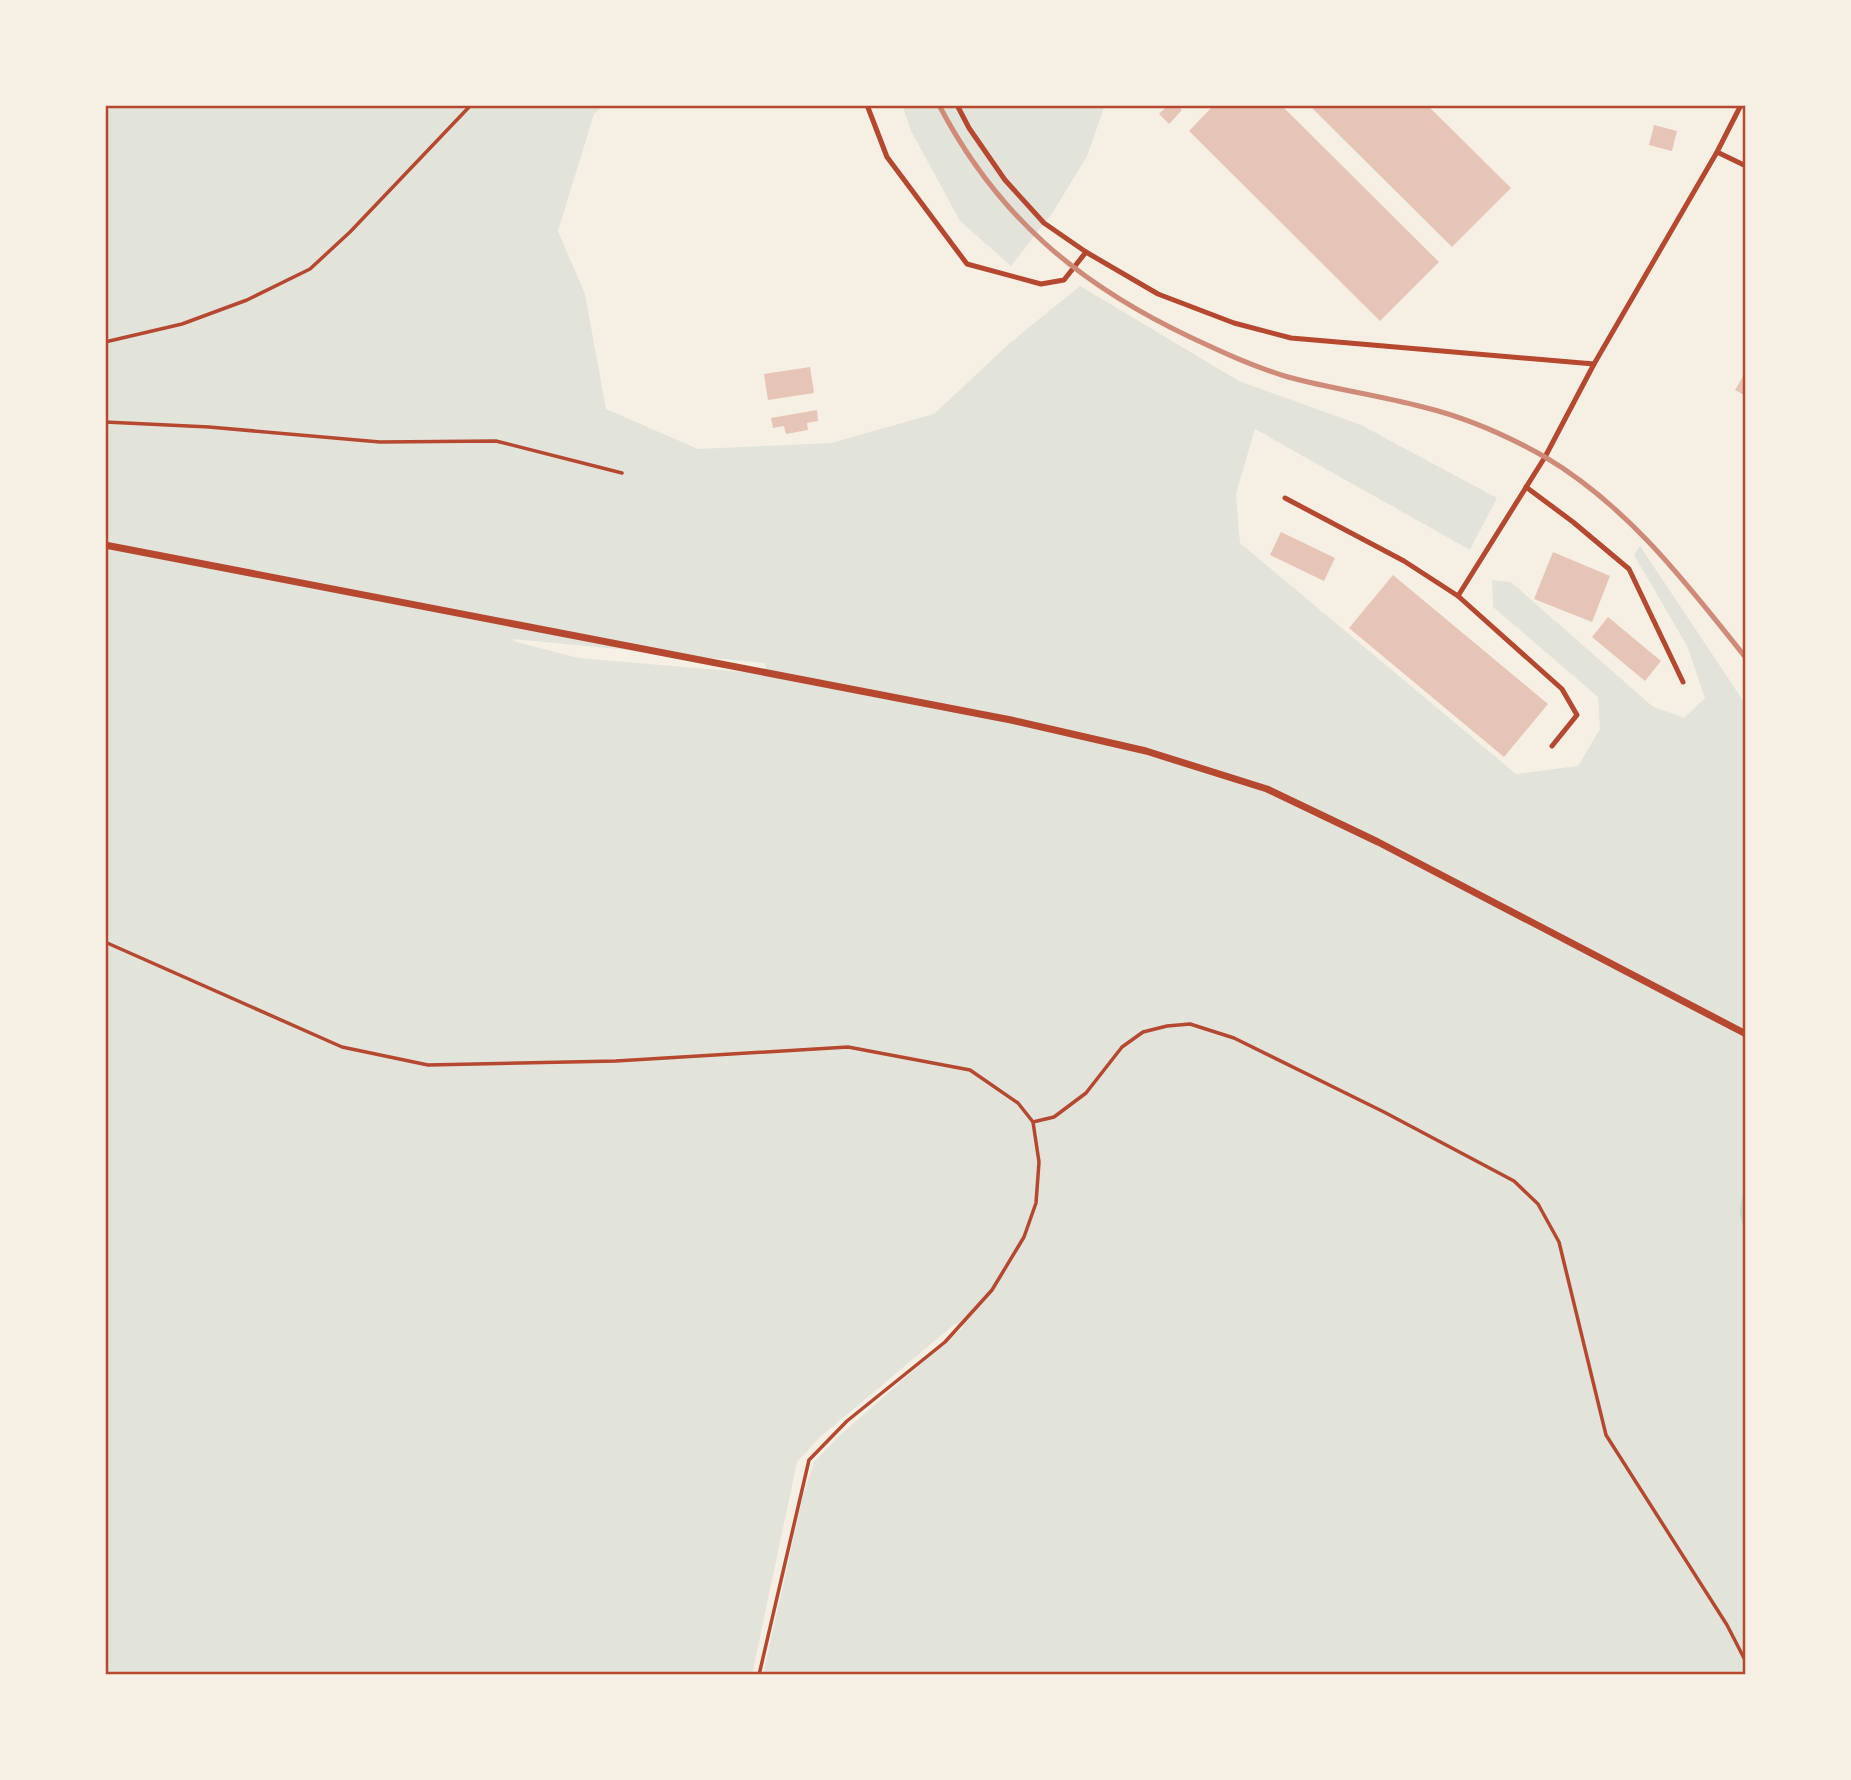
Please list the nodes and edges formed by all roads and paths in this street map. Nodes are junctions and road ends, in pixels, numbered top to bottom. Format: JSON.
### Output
{"nodes":[{"id":1,"x":471,"y":105,"type":"edge"},
{"id":2,"x":867,"y":105,"type":"edge"},
{"id":3,"x":957,"y":105,"type":"edge"},
{"id":4,"x":1741,"y":105,"type":"edge"},
{"id":5,"x":1717,"y":152,"type":"junction"},
{"id":6,"x":1746,"y":166,"type":"edge"},
{"id":7,"x":1086,"y":252,"type":"junction"},
{"id":8,"x":105,"y":342,"type":"edge"},
{"id":9,"x":1594,"y":364,"type":"junction"},
{"id":10,"x":105,"y":422,"type":"edge"},
{"id":11,"x":622,"y":473,"type":"dead end"},
{"id":12,"x":1526,"y":487,"type":"junction"},
{"id":13,"x":1285,"y":498,"type":"dead end"},
{"id":14,"x":105,"y":545,"type":"edge"},
{"id":15,"x":1458,"y":596,"type":"junction"},
{"id":16,"x":1683,"y":682,"type":"dead end"},
{"id":17,"x":1552,"y":746,"type":"dead end"},
{"id":18,"x":105,"y":942,"type":"edge"},
{"id":19,"x":1746,"y":1034,"type":"edge"},
{"id":20,"x":1033,"y":1122,"type":"junction"},
{"id":21,"x":1746,"y":1662,"type":"edge"},
{"id":22,"x":759,"y":1675,"type":"edge"}],
"edges":[{"from":1,"to":8,"type":"path"},
{"from":2,"to":7,"type":"lane"},
{"from":3,"to":7,"type":"lane"},
{"from":4,"to":5,"type":"lane"},
{"from":5,"to":6,"type":"lane"},
{"from":5,"to":9,"type":"lane"},
{"from":7,"to":9,"type":"lane"},
{"from":9,"to":12,"type":"lane"},
{"from":10,"to":11,"type":"path"},
{"from":12,"to":15,"type":"lane"},
{"from":12,"to":16,"type":"lane"},
{"from":13,"to":15,"type":"lane"},
{"from":14,"to":19,"type":"street"},
{"from":15,"to":17,"type":"lane"},
{"from":18,"to":20,"type":"path"},
{"from":20,"to":21,"type":"path"},
{"from":20,"to":22,"type":"path"}]}
